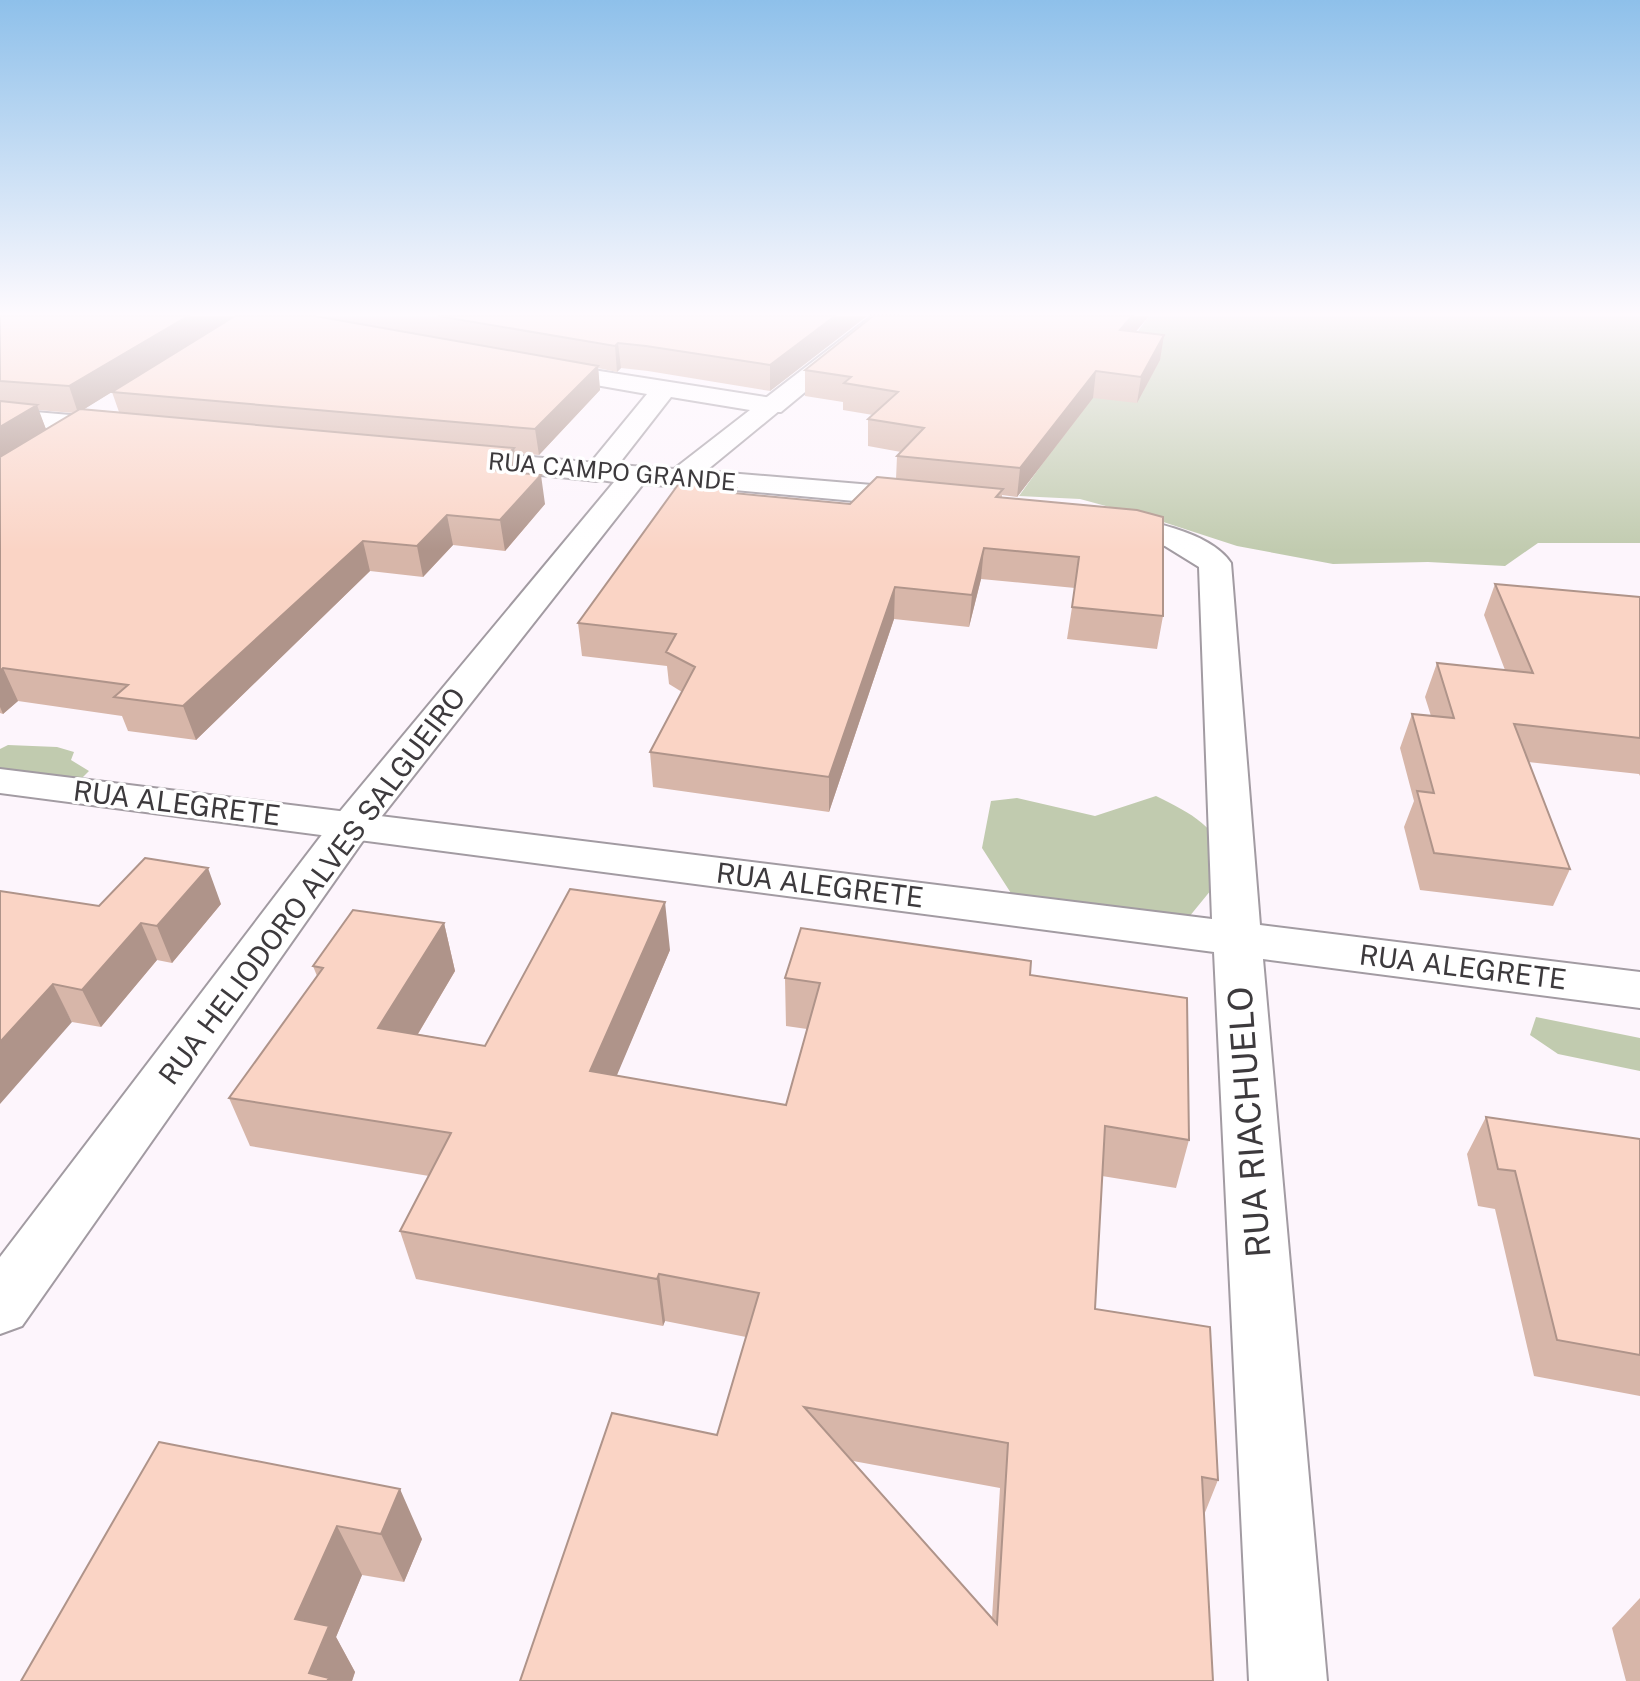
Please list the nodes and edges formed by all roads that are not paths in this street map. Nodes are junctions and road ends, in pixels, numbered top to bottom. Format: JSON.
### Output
{"nodes":[{"id":1,"x":661,"y":394,"type":"edge"},
{"id":2,"x":688,"y":394,"type":"edge"},
{"id":3,"x":787,"y":394,"type":"edge"},
{"id":4,"x":125,"y":399,"type":"edge"},
{"id":5,"x":772,"y":406,"type":"junction"},
{"id":6,"x":0,"y":417,"type":"edge"},
{"id":7,"x":85,"y":424,"type":"junction"},
{"id":8,"x":147,"y":430,"type":"edge"},
{"id":9,"x":49,"y":447,"type":"edge"},
{"id":10,"x":426,"y":456,"type":"edge"},
{"id":11,"x":616,"y":473,"type":"junction"},
{"id":12,"x":680,"y":478,"type":"junction"},
{"id":13,"x":950,"y":501,"type":"edge"},
{"id":14,"x":1074,"y":516,"type":"edge"},
{"id":15,"x":0,"y":781,"type":"edge"},
{"id":16,"x":352,"y":825,"type":"junction"},
{"id":17,"x":1237,"y":938,"type":"junction"},
{"id":18,"x":1640,"y":990,"type":"edge"},
{"id":19,"x":0,"y":1306,"type":"edge"},
{"id":20,"x":1288,"y":1681,"type":"edge"}],
"edges":[{"from":1,"to":11,"type":"street","name":"RUA HELIODORO ALVES SALGUEIRO"},
{"from":2,"to":5,"type":"street"},
{"from":3,"to":5,"type":"street"},
{"from":4,"to":7,"type":"street"},
{"from":5,"to":12,"type":"street"},
{"from":6,"to":7,"type":"street"},
{"from":7,"to":8,"type":"street"},
{"from":7,"to":9,"type":"street"},
{"from":10,"to":11,"type":"street","name":"RUA CAMPO GRANDE"},
{"from":11,"to":12,"type":"street","name":"RUA CAMPO GRANDE"},
{"from":11,"to":16,"type":"street","name":"RUA HELIODORO ALVES SALGUEIRO"},
{"from":12,"to":13,"type":"street","name":"RUA CAMPO GRANDE"},
{"from":14,"to":17,"type":"street","name":"RUA RIACHUELO"},
{"from":15,"to":16,"type":"street","name":"RUA ALEGRETE"},
{"from":16,"to":17,"type":"street","name":"RUA ALEGRETE"},
{"from":16,"to":19,"type":"street","name":"RUA HELIODORO ALVES SALGUEIRO"},
{"from":17,"to":18,"type":"street","name":"RUA ALEGRETE"},
{"from":17,"to":20,"type":"street","name":"RUA RIACHUELO"}]}
